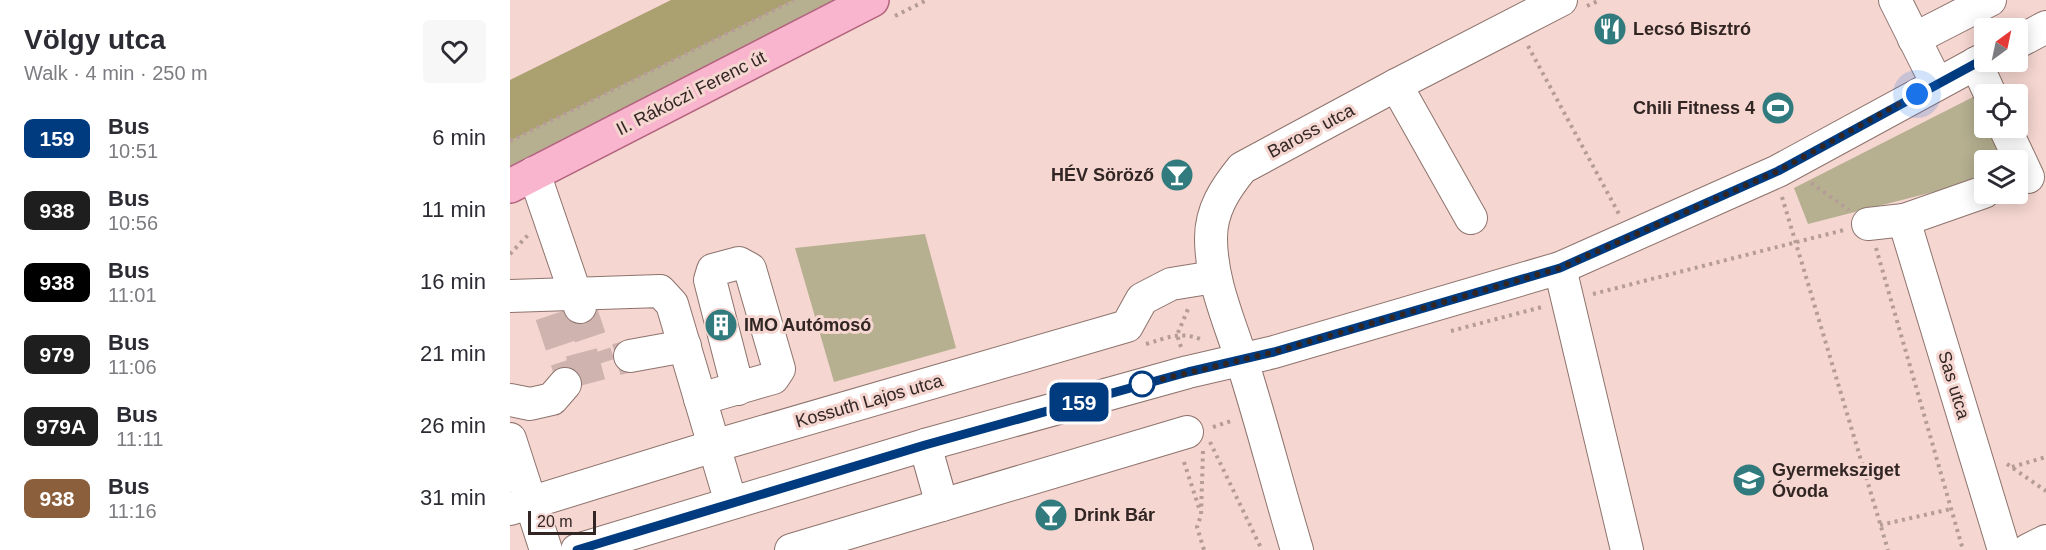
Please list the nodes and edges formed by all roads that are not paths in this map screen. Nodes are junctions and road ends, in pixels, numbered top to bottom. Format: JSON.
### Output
{"nodes":[{"id":1,"x":872,"y":0,"type":"edge"},
{"id":2,"x":1895,"y":0,"type":"edge"},
{"id":3,"x":1990,"y":0,"type":"edge"},
{"id":4,"x":1571,"y":5,"type":"edge"},
{"id":5,"x":2046,"y":27,"type":"edge"},
{"id":6,"x":2028,"y":37,"type":"edge"},
{"id":7,"x":1914,"y":39,"type":"junction"},
{"id":8,"x":1974,"y":64,"type":"edge"},
{"id":9,"x":1937,"y":84,"type":"junction"},
{"id":10,"x":1396,"y":85,"type":"junction"},
{"id":11,"x":2010,"y":138,"type":"edge"},
{"id":12,"x":2030,"y":176,"type":"edge"},
{"id":13,"x":522,"y":180,"type":"edge"},
{"id":14,"x":1974,"y":196,"type":"edge"},
{"id":15,"x":1471,"y":218,"type":"dead end"},
{"id":16,"x":1904,"y":220,"type":"junction"},
{"id":17,"x":1869,"y":224,"type":"road end"},
{"id":18,"x":1560,"y":268,"type":"junction"},
{"id":19,"x":1214,"y":277,"type":"junction"},
{"id":20,"x":510,"y":296,"type":"edge"},
{"id":21,"x":563,"y":302,"type":"junction"},
{"id":22,"x":685,"y":346,"type":"junction"},
{"id":23,"x":630,"y":356,"type":"tunnel mouth"},
{"id":24,"x":1242,"y":359,"type":"junction"},
{"id":25,"x":566,"y":384,"type":"tunnel mouth"},
{"id":26,"x":738,"y":388,"type":"junction"},
{"id":27,"x":700,"y":399,"type":"junction"},
{"id":28,"x":510,"y":400,"type":"edge"},
{"id":29,"x":510,"y":438,"type":"edge"},
{"id":30,"x":1196,"y":444,"type":"road end"},
{"id":31,"x":925,"y":445,"type":"junction"},
{"id":32,"x":714,"y":446,"type":"junction"},
{"id":33,"x":731,"y":503,"type":"junction"},
{"id":34,"x":942,"y":505,"type":"junction"},
{"id":35,"x":520,"y":506,"type":"edge"},
{"id":36,"x":2028,"y":548,"type":"edge"},
{"id":37,"x":546,"y":550,"type":"edge"},
{"id":38,"x":577,"y":550,"type":"edge"},
{"id":39,"x":791,"y":550,"type":"edge"},
{"id":40,"x":1298,"y":550,"type":"edge"},
{"id":41,"x":1627,"y":550,"type":"edge"}],
"edges":[{"from":1,"to":13,"type":"main road","name":"II. Rákóczi Ferenc út"},
{"from":2,"to":7,"type":"street"},
{"from":3,"to":7,"type":"street"},
{"from":4,"to":10,"type":"street","name":"Baross utca"},
{"from":5,"to":6,"type":"street"},
{"from":7,"to":9,"type":"street"},
{"from":8,"to":9,"type":"street"},
{"from":9,"to":18,"type":"street"},
{"from":10,"to":15,"type":"street"},
{"from":10,"to":19,"type":"street","name":"Baross utca"},
{"from":11,"to":12,"type":"street"},
{"from":13,"to":21,"type":"street"},
{"from":14,"to":16,"type":"street"},
{"from":16,"to":17,"type":"street"},
{"from":16,"to":36,"type":"street","name":"Sas utca"},
{"from":18,"to":24,"type":"street"},
{"from":18,"to":41,"type":"street"},
{"from":19,"to":24,"type":"street","name":"Baross utca"},
{"from":19,"to":32,"type":"street","name":"Kossuth Lajos utca"},
{"from":20,"to":21,"type":"street"},
{"from":21,"to":22,"type":"street"},
{"from":22,"to":23,"type":"street"},
{"from":22,"to":27,"type":"street"},
{"from":24,"to":31,"type":"street"},
{"from":24,"to":40,"type":"street","name":"Baross utca"},
{"from":25,"to":28,"type":"street"},
{"from":26,"to":26,"type":"street"},
{"from":26,"to":27,"type":"street"},
{"from":27,"to":32,"type":"street"},
{"from":29,"to":35,"type":"street"},
{"from":30,"to":34,"type":"street"},
{"from":31,"to":33,"type":"street"},
{"from":31,"to":34,"type":"street"},
{"from":32,"to":33,"type":"street"},
{"from":32,"to":35,"type":"street","name":"Kossuth Lajos utca"},
{"from":33,"to":38,"type":"street"},
{"from":34,"to":39,"type":"street"},
{"from":35,"to":37,"type":"street"}]}
